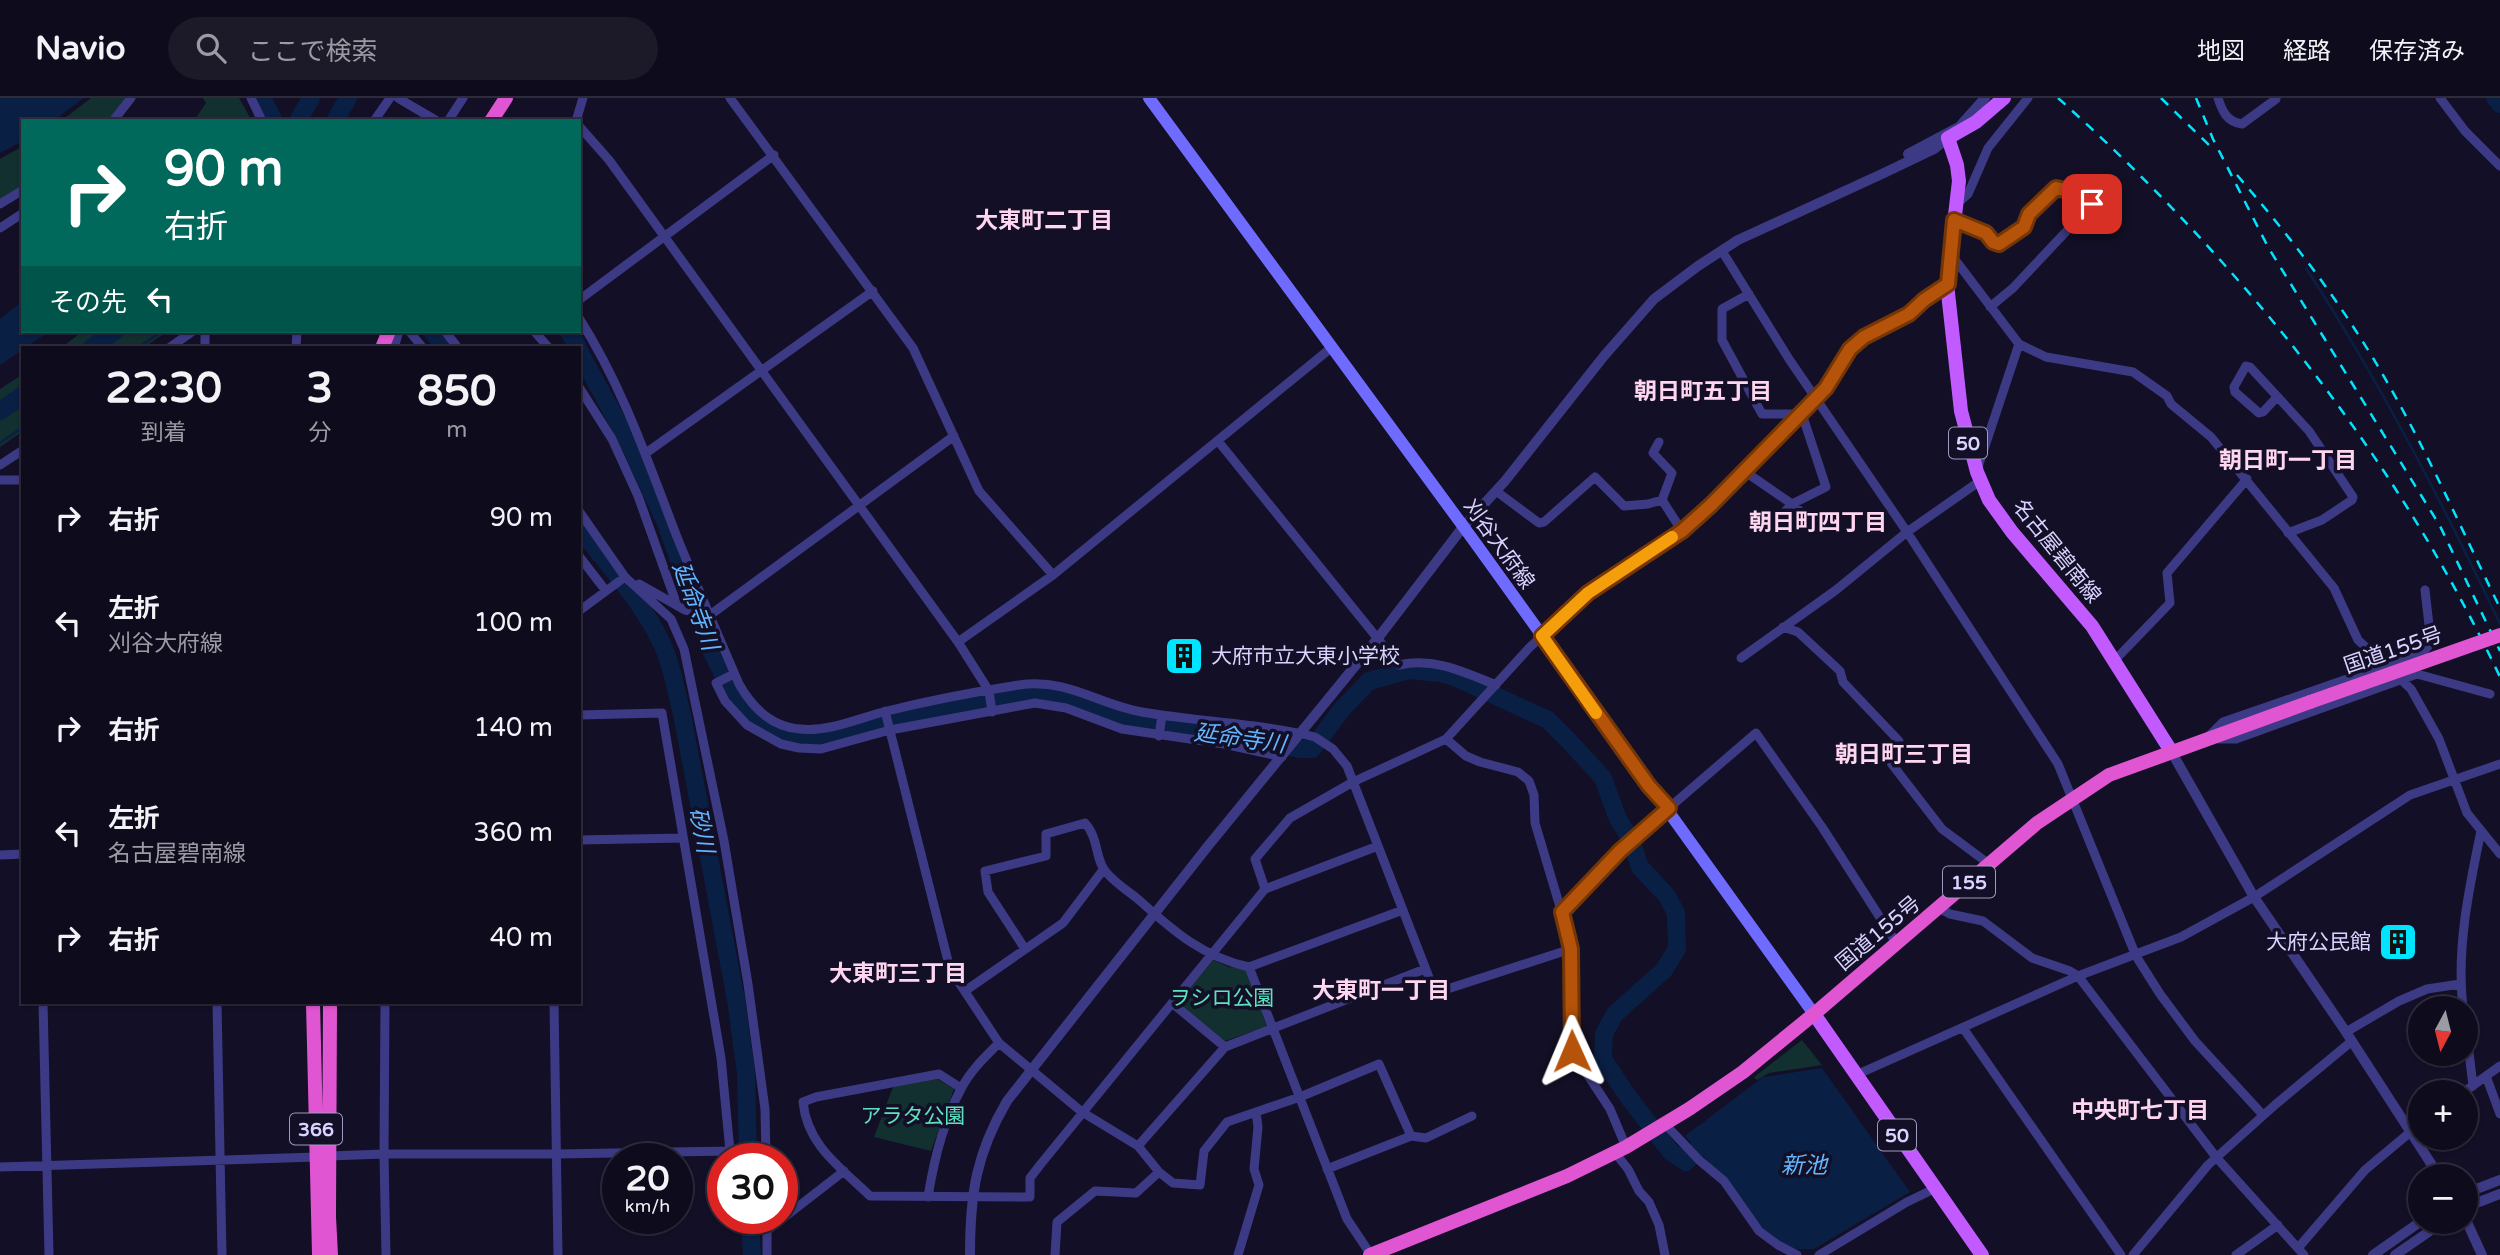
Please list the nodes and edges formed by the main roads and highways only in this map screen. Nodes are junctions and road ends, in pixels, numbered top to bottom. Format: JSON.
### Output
{"nodes":[{"id":1,"x":503,"y":98,"type":"edge"},
{"id":2,"x":1149,"y":98,"type":"edge"},
{"id":3,"x":2002,"y":101,"type":"edge"},
{"id":4,"x":491,"y":119,"type":"edge"},
{"id":5,"x":2500,"y":635,"type":"edge"},
{"id":6,"x":2171,"y":751,"type":"junction"},
{"id":7,"x":313,"y":1004,"type":"edge"},
{"id":8,"x":330,"y":1004,"type":"edge"},
{"id":9,"x":1814,"y":1014,"type":"junction"},
{"id":10,"x":323,"y":1157,"type":"junction"},
{"id":11,"x":319,"y":1255,"type":"edge"},
{"id":12,"x":331,"y":1255,"type":"edge"},
{"id":13,"x":1370,"y":1255,"type":"edge"},
{"id":14,"x":1982,"y":1255,"type":"edge"}],
"edges":[{"from":1,"to":4,"type":"highway"},
{"from":2,"to":9,"type":"main road","name":"刈谷大府線"},
{"from":3,"to":6,"type":"main road","name":"名古屋碧南線","number":"50"},
{"from":5,"to":6,"type":"highway","name":"国道155号","number":"155","bridge":true},
{"from":6,"to":9,"type":"highway","name":"国道155号","number":"155"},
{"from":7,"to":10,"type":"highway","number":"366"},
{"from":8,"to":10,"type":"highway","number":"366"},
{"from":9,"to":13,"type":"highway","name":"国道155号","number":"155"},
{"from":9,"to":14,"type":"main road","number":"50"},
{"from":10,"to":11,"type":"highway","number":"366"},
{"from":10,"to":12,"type":"highway","number":"366"}]}
